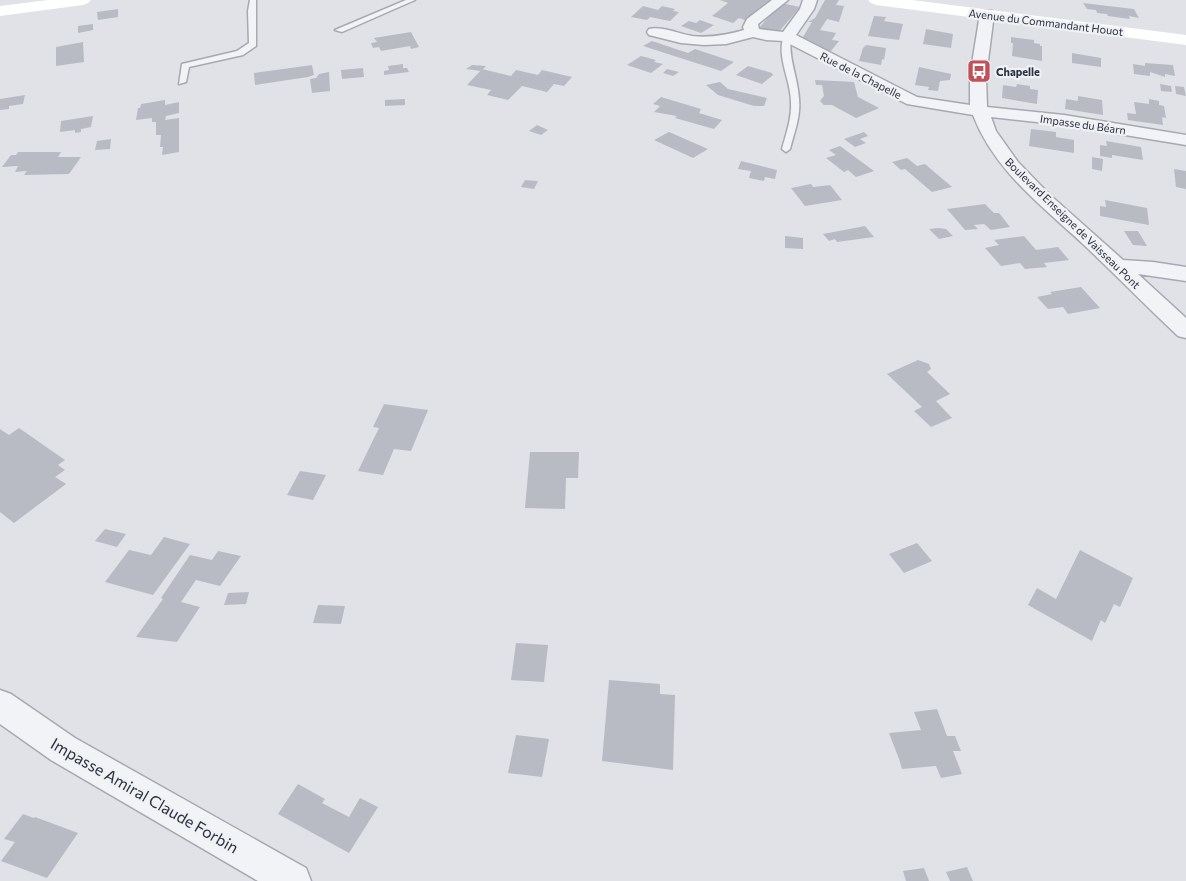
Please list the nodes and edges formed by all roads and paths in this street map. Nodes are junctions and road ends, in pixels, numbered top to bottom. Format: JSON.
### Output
{"nodes":[{"id":1,"x":83,"y":0,"type":"edge"},
{"id":2,"x":253,"y":0,"type":"edge"},
{"id":3,"x":412,"y":0,"type":"edge"},
{"id":4,"x":781,"y":0,"type":"edge"},
{"id":5,"x":810,"y":0,"type":"edge"},
{"id":6,"x":876,"y":0,"type":"edge"},
{"id":7,"x":0,"y":11,"type":"edge"},
{"id":8,"x":987,"y":14,"type":"junction"},
{"id":9,"x":339,"y":30,"type":"dead end"},
{"id":10,"x":654,"y":32,"type":"dead end"},
{"id":11,"x":753,"y":32,"type":"junction"},
{"id":12,"x":787,"y":38,"type":"junction"},
{"id":13,"x":1186,"y":40,"type":"edge"},
{"id":14,"x":182,"y":82,"type":"dead end"},
{"id":15,"x":980,"y":111,"type":"junction"},
{"id":16,"x":1186,"y":140,"type":"edge"},
{"id":17,"x":786,"y":148,"type":"dead end"},
{"id":18,"x":1118,"y":266,"type":"junction"},
{"id":19,"x":1186,"y":274,"type":"edge"},
{"id":20,"x":1186,"y":332,"type":"edge"},
{"id":21,"x":0,"y":705,"type":"edge"},
{"id":22,"x":293,"y":881,"type":"edge"}],
"edges":[{"from":1,"to":7,"type":"main road"},
{"from":2,"to":14,"type":"lane"},
{"from":3,"to":9,"type":"lane"},
{"from":4,"to":11,"type":"street"},
{"from":5,"to":12,"type":"street"},
{"from":6,"to":8,"type":"main road","name":"Avenue du Commandant Houot"},
{"from":8,"to":13,"type":"main road","name":"Avenue du Commandant Houot"},
{"from":8,"to":15,"type":"street","name":"Boulevard Enseigne de Vaisseau Pont"},
{"from":10,"to":11,"type":"street"},
{"from":11,"to":12,"type":"street","name":"Rue de la Chapelle"},
{"from":12,"to":15,"type":"street","name":"Rue de la Chapelle"},
{"from":12,"to":17,"type":"lane"},
{"from":15,"to":16,"type":"street","name":"Impasse du Béarn"},
{"from":15,"to":18,"type":"street","name":"Boulevard Enseigne de Vaisseau Pont"},
{"from":18,"to":19,"type":"street"},
{"from":18,"to":20,"type":"street","name":"Boulevard Enseigne de Vaisseau Pont"},
{"from":21,"to":22,"type":"street","name":"Impasse Amiral Claude Forbin"}]}
